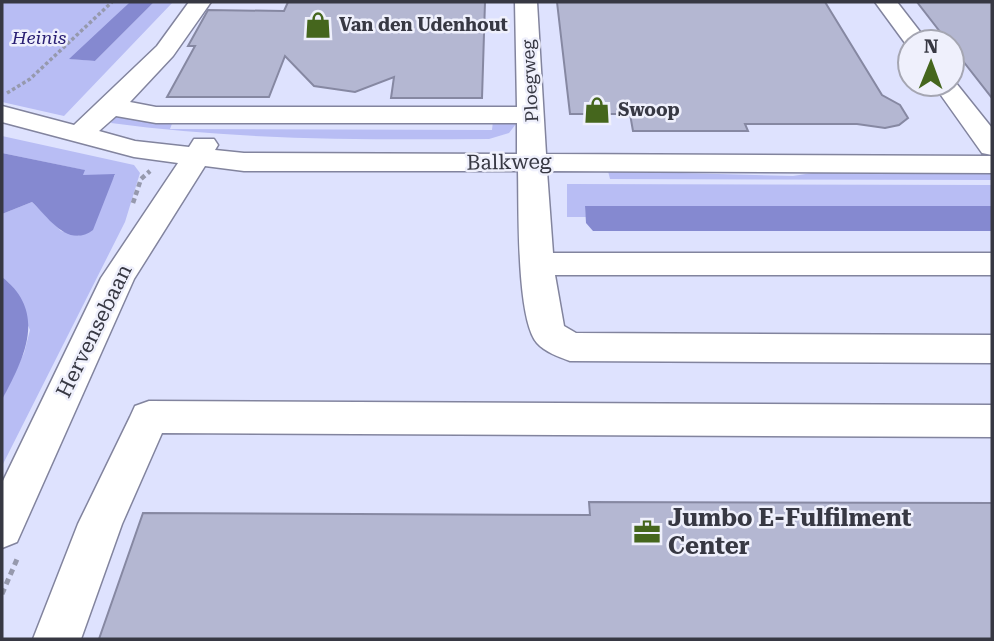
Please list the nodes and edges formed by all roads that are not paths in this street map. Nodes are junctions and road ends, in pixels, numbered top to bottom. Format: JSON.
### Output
{"nodes":[{"id":1,"x":200,"y":2,"type":"edge"},
{"id":2,"x":526,"y":2,"type":"edge"},
{"id":3,"x":886,"y":2,"type":"edge"},
{"id":4,"x":906,"y":28,"type":"edge"},
{"id":5,"x":956,"y":98,"type":"edge"},
{"id":6,"x":111,"y":107,"type":"junction"},
{"id":7,"x":2,"y":114,"type":"edge"},
{"id":8,"x":531,"y":115,"type":"junction"},
{"id":9,"x":29,"y":121,"type":"junction"},
{"id":10,"x":85,"y":129,"type":"junction"},
{"id":11,"x":992,"y":148,"type":"edge"},
{"id":12,"x":200,"y":151,"type":"junction"},
{"id":13,"x":533,"y":155,"type":"junction"},
{"id":14,"x":992,"y":164,"type":"edge"},
{"id":15,"x":538,"y":264,"type":"junction"},
{"id":16,"x":992,"y":264,"type":"edge"},
{"id":17,"x":992,"y":349,"type":"edge"},
{"id":18,"x":992,"y":421,"type":"edge"},
{"id":19,"x":2,"y":528,"type":"edge"},
{"id":20,"x":57,"y":639,"type":"edge"}],
"edges":[{"from":1,"to":6,"type":"street"},
{"from":2,"to":8,"type":"street","name":"Ploegweg"},
{"from":3,"to":4,"type":"street"},
{"from":5,"to":11,"type":"street"},
{"from":6,"to":8,"type":"street"},
{"from":6,"to":10,"type":"street"},
{"from":7,"to":9,"type":"street","name":"Balkweg"},
{"from":8,"to":13,"type":"street","name":"Ploegweg"},
{"from":9,"to":10,"type":"street","name":"Balkweg"},
{"from":9,"to":12,"type":"street","name":"Balkweg"},
{"from":10,"to":12,"type":"street","name":"Balkweg"},
{"from":11,"to":13,"type":"street","name":"Balkweg"},
{"from":12,"to":13,"type":"street","name":"Balkweg"},
{"from":12,"to":19,"type":"street","name":"Hervensebaan"},
{"from":13,"to":14,"type":"street","name":"Balkweg"},
{"from":13,"to":15,"type":"street","name":"Ploegweg"},
{"from":15,"to":16,"type":"street"},
{"from":15,"to":17,"type":"street","name":"Ploegweg"},
{"from":18,"to":20,"type":"street"}]}
